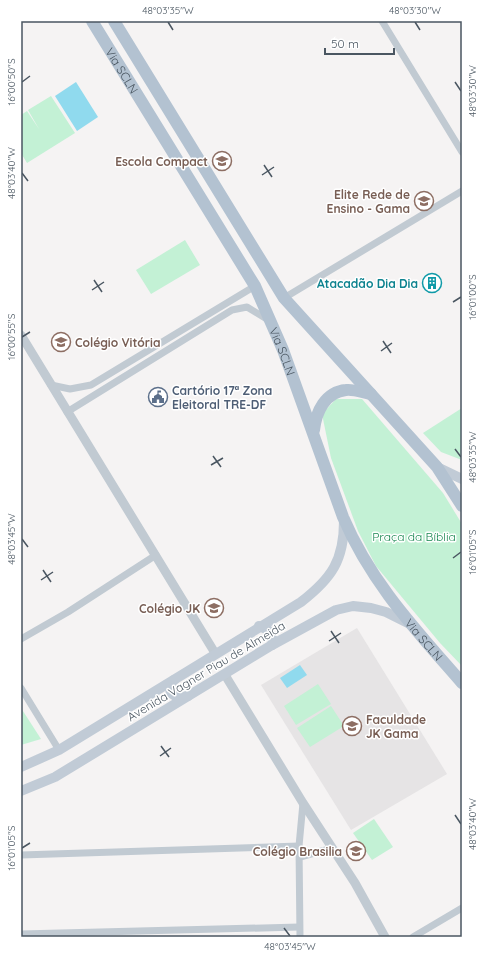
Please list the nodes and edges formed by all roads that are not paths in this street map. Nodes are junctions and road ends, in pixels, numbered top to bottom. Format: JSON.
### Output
{"nodes":[{"id":1,"x":92,"y":21,"type":"edge"},
{"id":2,"x":114,"y":21,"type":"edge"},
{"id":3,"x":382,"y":21,"type":"edge"},
{"id":4,"x":462,"y":152,"type":"edge"},
{"id":5,"x":462,"y":191,"type":"edge"},
{"id":6,"x":255,"y":286,"type":"junction"},
{"id":7,"x":284,"y":298,"type":"junction"},
{"id":8,"x":270,"y":322,"type":"junction"},
{"id":9,"x":21,"y":335,"type":"edge"},
{"id":10,"x":52,"y":386,"type":"junction"},
{"id":11,"x":372,"y":394,"type":"junction"},
{"id":12,"x":67,"y":412,"type":"junction"},
{"id":13,"x":314,"y":433,"type":"junction"},
{"id":14,"x":437,"y":467,"type":"junction"},
{"id":15,"x":462,"y":479,"type":"edge"},
{"id":16,"x":462,"y":506,"type":"edge"},
{"id":17,"x":344,"y":517,"type":"junction"},
{"id":18,"x":156,"y":556,"type":"junction"},
{"id":19,"x":410,"y":624,"type":"junction"},
{"id":20,"x":259,"y":626,"type":"junction"},
{"id":21,"x":21,"y":639,"type":"edge"},
{"id":22,"x":272,"y":645,"type":"junction"},
{"id":23,"x":215,"y":653,"type":"junction"},
{"id":24,"x":225,"y":675,"type":"junction"},
{"id":25,"x":179,"y":676,"type":"junction"},
{"id":26,"x":462,"y":684,"type":"edge"},
{"id":27,"x":21,"y":688,"type":"edge"},
{"id":28,"x":188,"y":696,"type":"junction"},
{"id":29,"x":59,"y":750,"type":"junction"},
{"id":30,"x":21,"y":767,"type":"edge"},
{"id":31,"x":21,"y":791,"type":"edge"},
{"id":32,"x":302,"y":802,"type":"junction"},
{"id":33,"x":299,"y":846,"type":"junction"},
{"id":34,"x":333,"y":848,"type":"junction"},
{"id":35,"x":21,"y":855,"type":"edge"},
{"id":36,"x":300,"y":857,"type":"junction"},
{"id":37,"x":462,"y":908,"type":"edge"},
{"id":38,"x":299,"y":927,"type":"junction"},
{"id":39,"x":21,"y":934,"type":"edge"},
{"id":40,"x":300,"y":937,"type":"edge"},
{"id":41,"x":385,"y":937,"type":"edge"},
{"id":42,"x":413,"y":937,"type":"edge"}],
"edges":[{"from":1,"to":6,"type":"main road","name":"Via SCLN"},
{"from":2,"to":7,"type":"main road","name":"Via SCLN"},
{"from":3,"to":4,"type":"street"},
{"from":5,"to":7,"type":"street"},
{"from":6,"to":8,"type":"main road","name":"Via SCLN"},
{"from":6,"to":10,"type":"street"},
{"from":7,"to":11,"type":"main road","name":"Via SCLN"},
{"from":8,"to":12,"type":"street"},
{"from":8,"to":13,"type":"main road","name":"Via SCLN"},
{"from":9,"to":10,"type":"street"},
{"from":10,"to":12,"type":"street"},
{"from":11,"to":13,"type":"main road"},
{"from":11,"to":14,"type":"main road","name":"Via SCLN"},
{"from":12,"to":18,"type":"street"},
{"from":13,"to":17,"type":"main road","name":"Via SCLN"},
{"from":14,"to":15,"type":"main road"},
{"from":14,"to":16,"type":"main road","name":"Via SCLN"},
{"from":17,"to":19,"type":"main road","name":"Via SCLN"},
{"from":17,"to":20,"type":"main road","name":"Avenida Vagner Piau de Almeida"},
{"from":18,"to":21,"type":"street"},
{"from":18,"to":23,"type":"street"},
{"from":19,"to":22,"type":"main road","name":"Avenida Vagner Piau de Almeida"},
{"from":19,"to":26,"type":"main road","name":"Via SCLN"},
{"from":20,"to":22,"type":"main road"},
{"from":20,"to":23,"type":"main road","name":"Avenida Vagner Piau de Almeida"},
{"from":22,"to":24,"type":"main road","name":"Avenida Vagner Piau de Almeida"},
{"from":23,"to":25,"type":"main road","name":"Avenida Vagner Piau de Almeida"},
{"from":24,"to":28,"type":"main road","name":"Avenida Vagner Piau de Almeida"},
{"from":24,"to":32,"type":"street"},
{"from":25,"to":28,"type":"main road"},
{"from":25,"to":29,"type":"main road","name":"Avenida Vagner Piau de Almeida"},
{"from":27,"to":29,"type":"street"},
{"from":28,"to":31,"type":"main road","name":"Avenida Vagner Piau de Almeida"},
{"from":29,"to":30,"type":"main road","name":"Avenida Vagner Piau de Almeida"},
{"from":32,"to":33,"type":"street"},
{"from":32,"to":34,"type":"street"},
{"from":33,"to":35,"type":"street"},
{"from":33,"to":36,"type":"street"},
{"from":34,"to":36,"type":"street"},
{"from":34,"to":41,"type":"street"},
{"from":36,"to":38,"type":"street"},
{"from":37,"to":42,"type":"street"},
{"from":38,"to":39,"type":"street"},
{"from":38,"to":40,"type":"street"}]}
